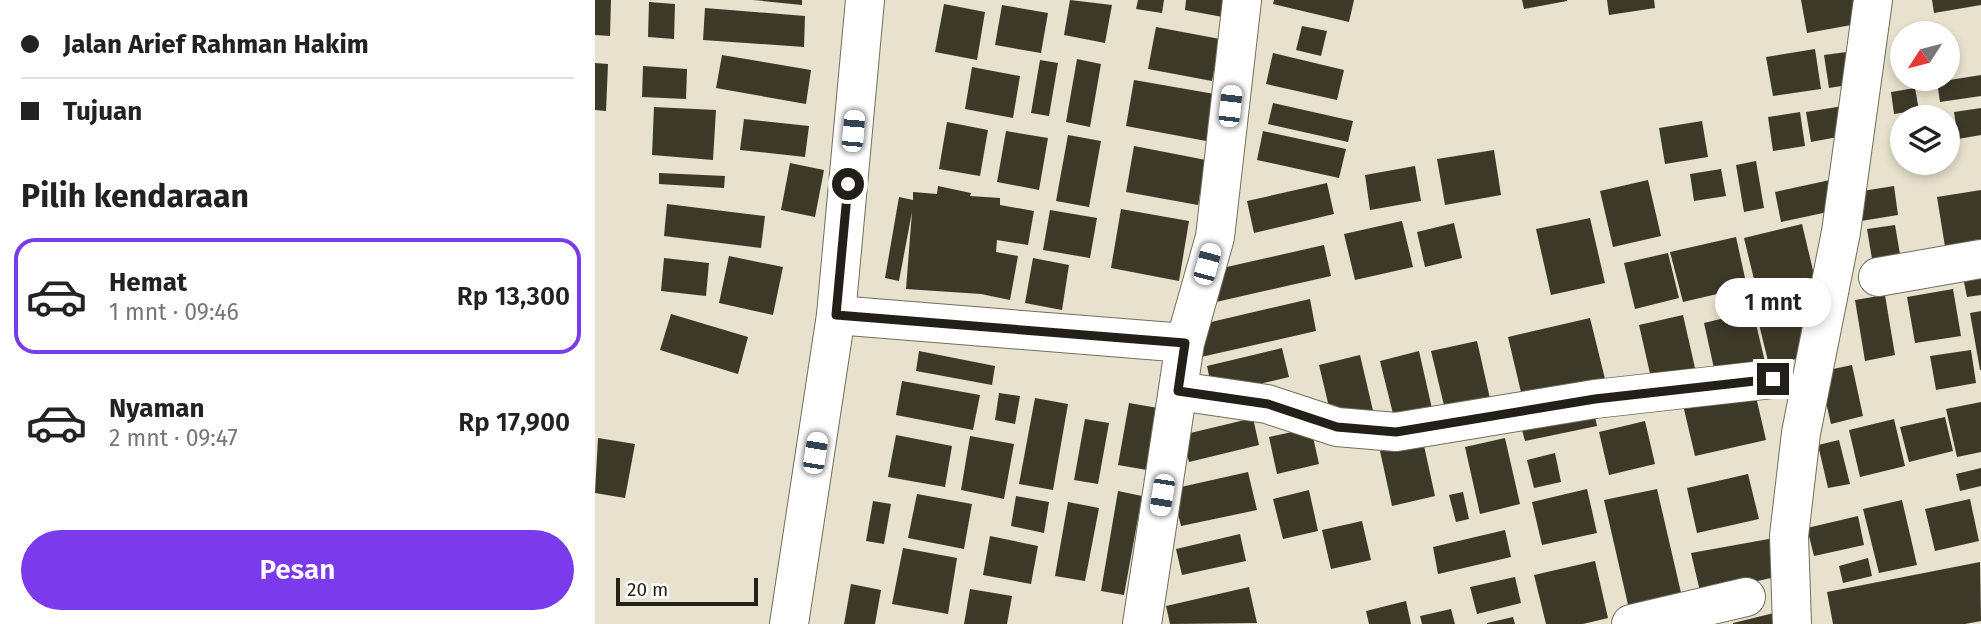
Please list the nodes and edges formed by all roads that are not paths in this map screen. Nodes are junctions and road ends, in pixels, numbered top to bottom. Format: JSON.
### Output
{"nodes":[{"id":1,"x":865,"y":0,"type":"edge"},
{"id":2,"x":1242,"y":0,"type":"edge"},
{"id":3,"x":1873,"y":0,"type":"edge"},
{"id":4,"x":1981,"y":259,"type":"edge"},
{"id":5,"x":1878,"y":277,"type":"dead end"},
{"id":6,"x":836,"y":315,"type":"junction"},
{"id":7,"x":1185,"y":343,"type":"junction"},
{"id":8,"x":1773,"y":379,"type":"dead end"},
{"id":9,"x":1178,"y":391,"type":"junction"},
{"id":10,"x":1746,"y":597,"type":"dead end"},
{"id":11,"x":789,"y":624,"type":"edge"},
{"id":12,"x":1142,"y":624,"type":"edge"},
{"id":13,"x":1631,"y":624,"type":"edge"},
{"id":14,"x":1792,"y":624,"type":"edge"}],
"edges":[{"from":1,"to":6,"type":"street"},
{"from":2,"to":7,"type":"street"},
{"from":3,"to":14,"type":"street"},
{"from":4,"to":5,"type":"street"},
{"from":6,"to":7,"type":"street"},
{"from":6,"to":11,"type":"street"},
{"from":7,"to":9,"type":"street"},
{"from":8,"to":9,"type":"street"},
{"from":9,"to":12,"type":"street"},
{"from":10,"to":13,"type":"street"}]}
